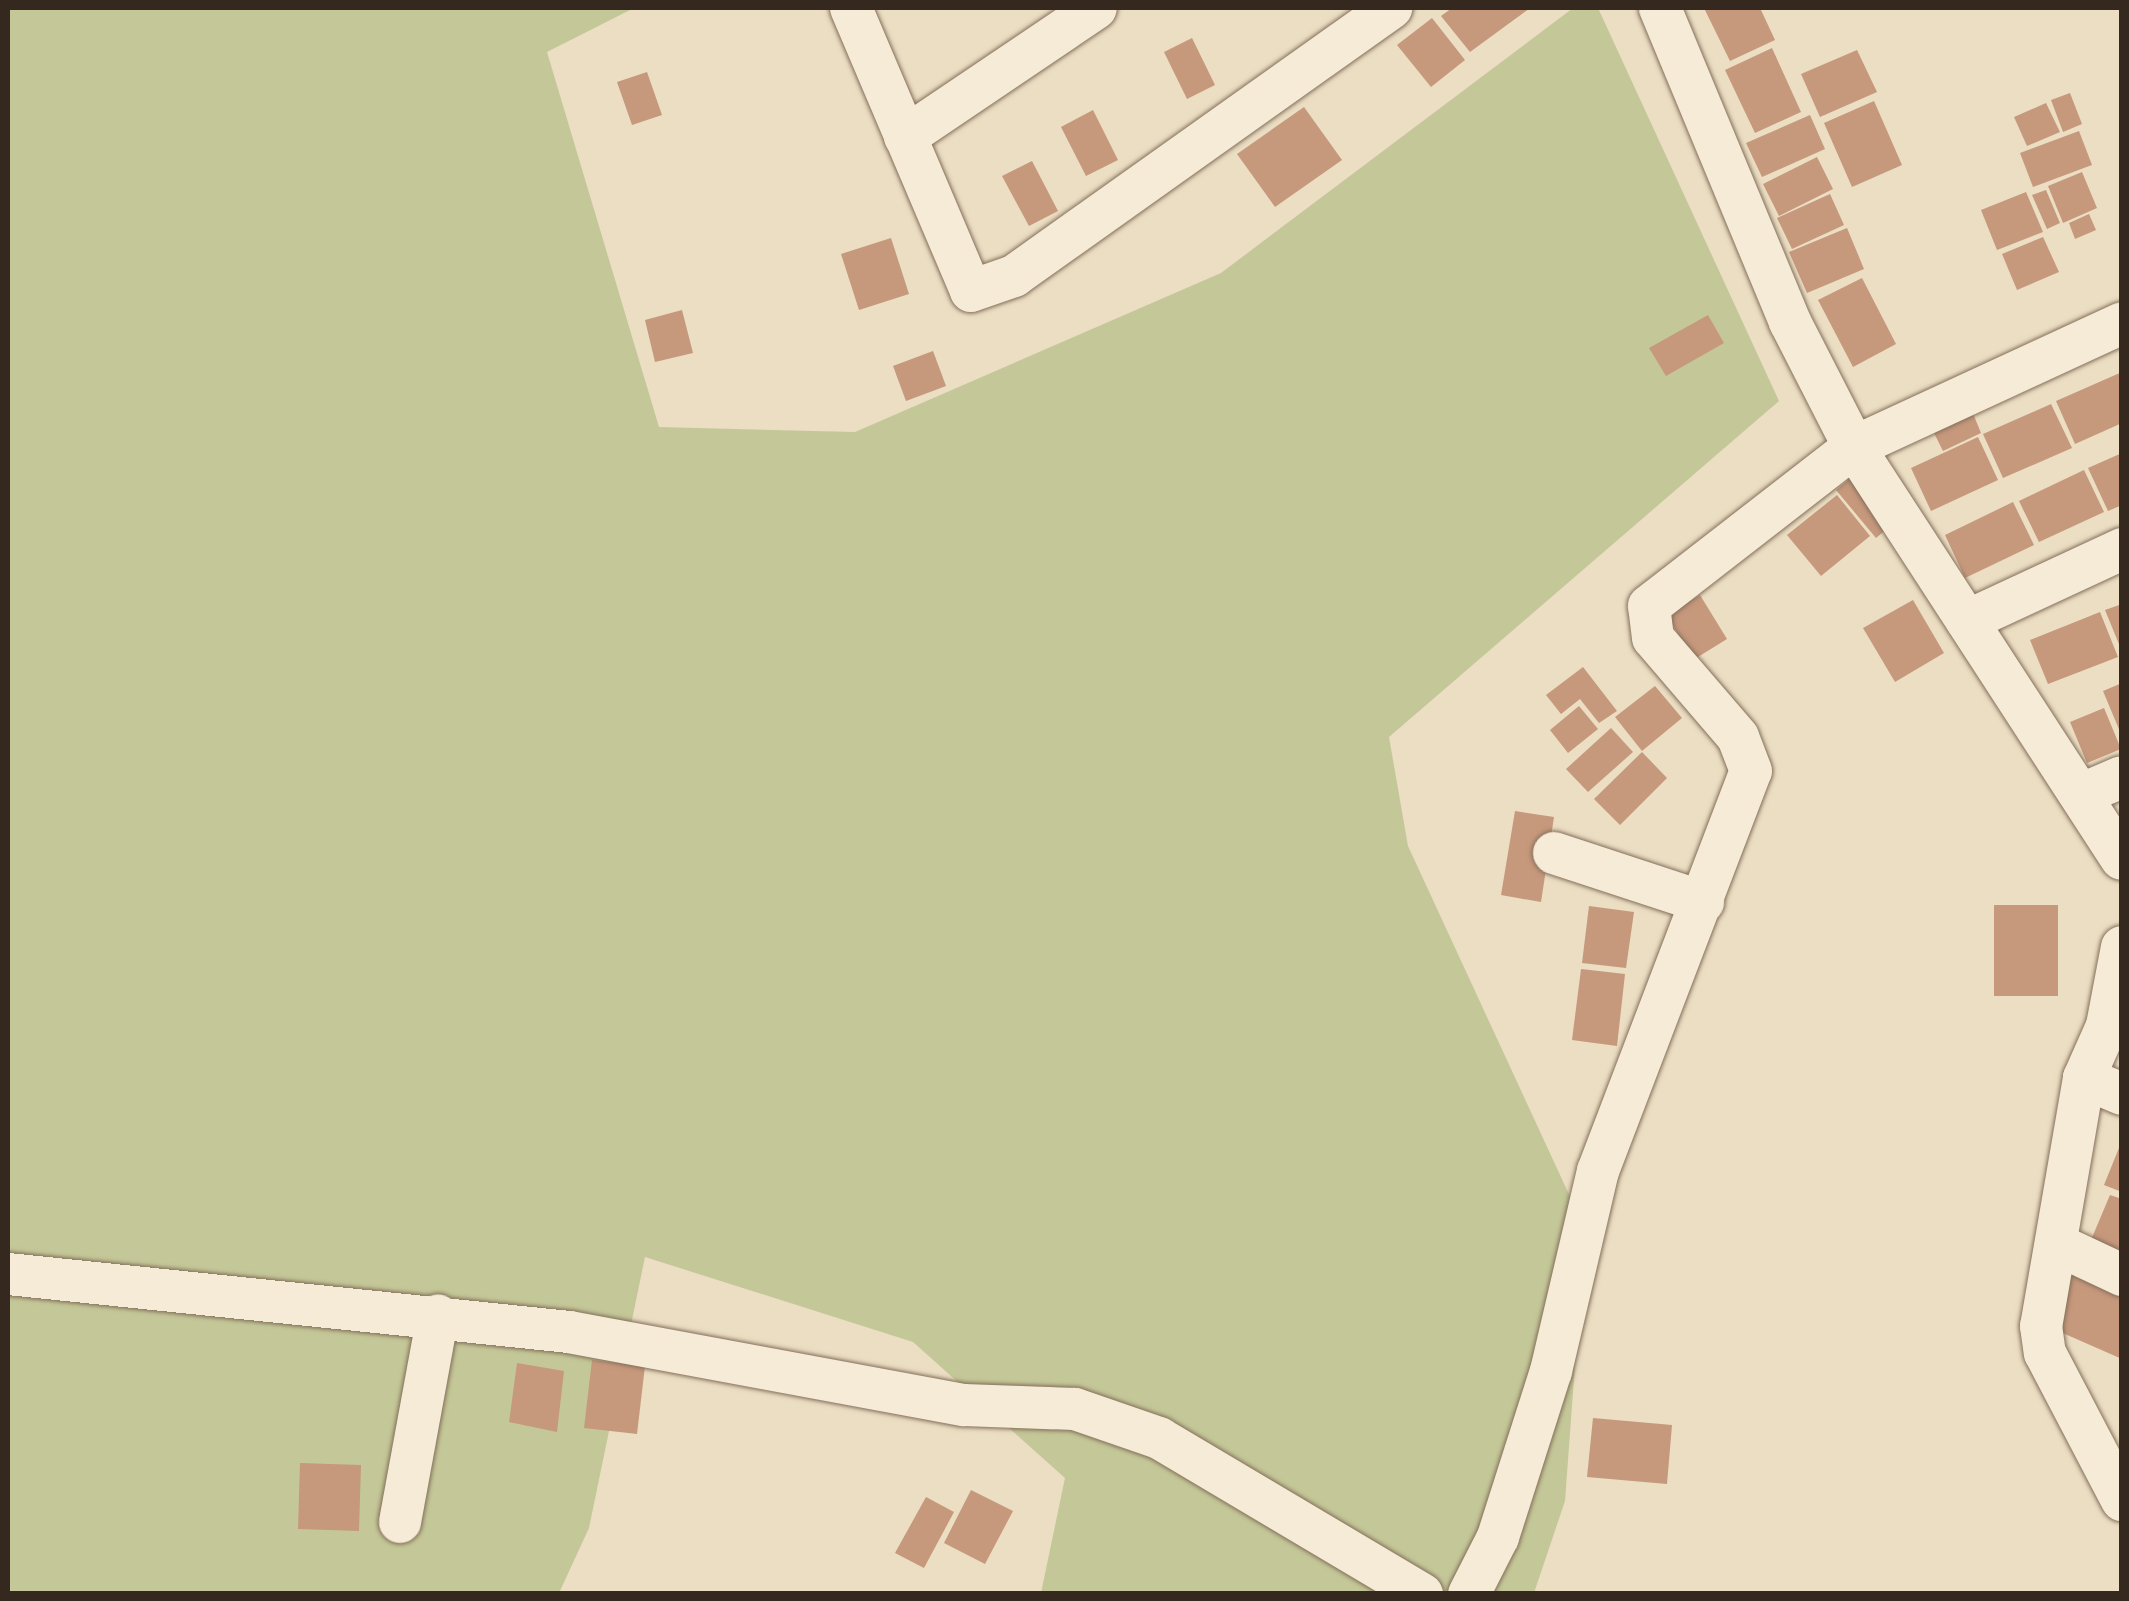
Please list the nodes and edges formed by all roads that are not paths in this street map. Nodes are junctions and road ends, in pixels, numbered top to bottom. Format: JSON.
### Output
{"nodes":[{"id":1,"x":851,"y":8,"type":"edge"},
{"id":2,"x":1096,"y":8,"type":"edge"},
{"id":3,"x":1390,"y":8,"type":"edge"},
{"id":4,"x":1660,"y":8,"type":"edge"},
{"id":5,"x":905,"y":137,"type":"junction"},
{"id":6,"x":2122,"y":322,"type":"edge"},
{"id":7,"x":1854,"y":447,"type":"junction"},
{"id":8,"x":2122,"y":550,"type":"edge"},
{"id":9,"x":1966,"y":621,"type":"junction"},
{"id":10,"x":2122,"y":776,"type":"edge"},
{"id":11,"x":2082,"y":794,"type":"junction"},
{"id":12,"x":1554,"y":853,"type":"dead end"},
{"id":13,"x":2122,"y":859,"type":"edge"},
{"id":14,"x":1702,"y":902,"type":"junction"},
{"id":15,"x":2122,"y":947,"type":"edge"},
{"id":16,"x":2103,"y":1086,"type":"edge"},
{"id":17,"x":2056,"y":1244,"type":"junction"},
{"id":18,"x":8,"y":1274,"type":"edge"},
{"id":19,"x":2122,"y":1275,"type":"edge"},
{"id":20,"x":438,"y":1315,"type":"junction"},
{"id":21,"x":2122,"y":1500,"type":"edge"},
{"id":22,"x":400,"y":1522,"type":"dead end"},
{"id":23,"x":1422,"y":1594,"type":"edge"},
{"id":24,"x":1469,"y":1594,"type":"edge"}],
"edges":[{"from":1,"to":5,"type":"street"},
{"from":2,"to":5,"type":"street"},
{"from":3,"to":5,"type":"street"},
{"from":4,"to":7,"type":"street"},
{"from":6,"to":7,"type":"street"},
{"from":7,"to":9,"type":"street"},
{"from":7,"to":14,"type":"street"},
{"from":8,"to":9,"type":"street"},
{"from":9,"to":11,"type":"street"},
{"from":10,"to":11,"type":"street"},
{"from":11,"to":13,"type":"street"},
{"from":12,"to":14,"type":"street"},
{"from":14,"to":24,"type":"street"},
{"from":15,"to":16,"type":"street"},
{"from":16,"to":17,"type":"street"},
{"from":17,"to":19,"type":"street"},
{"from":17,"to":21,"type":"street"},
{"from":18,"to":20,"type":"street"},
{"from":20,"to":22,"type":"street"},
{"from":20,"to":23,"type":"street"}]}
